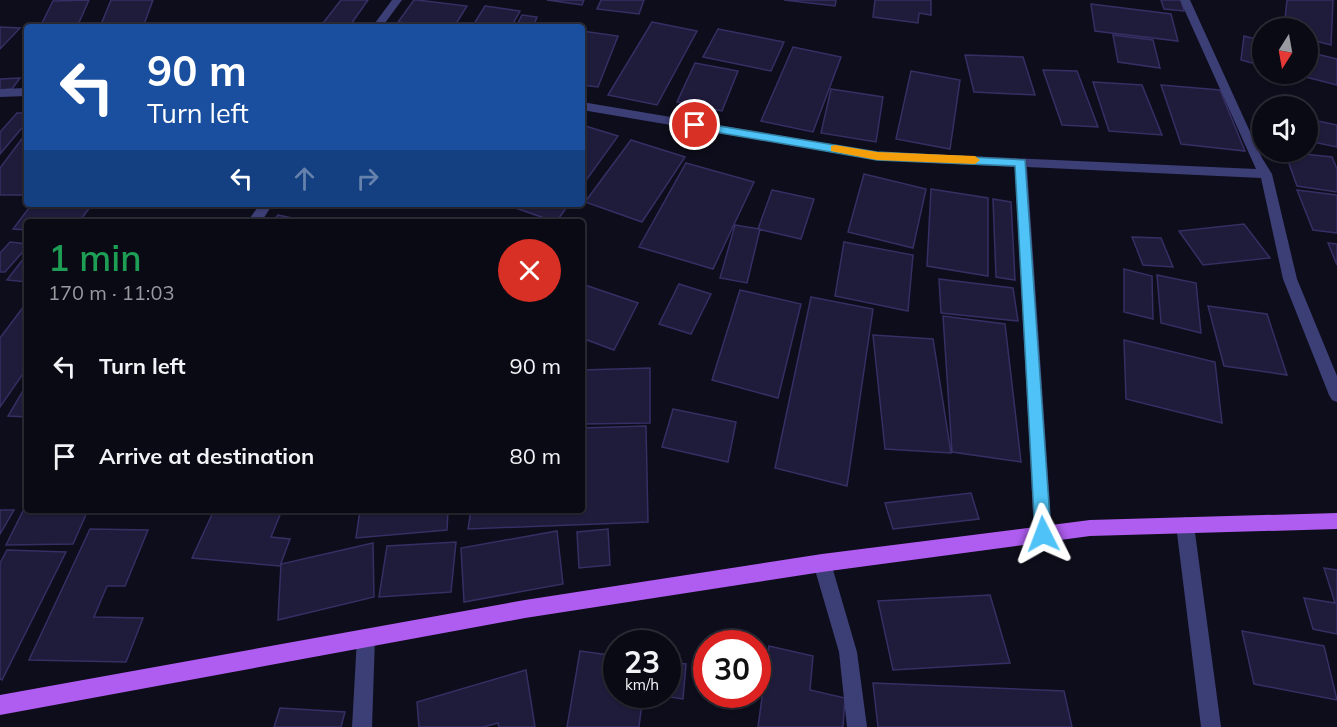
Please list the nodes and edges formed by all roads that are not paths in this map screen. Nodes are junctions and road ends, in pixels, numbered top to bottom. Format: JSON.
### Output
{"nodes":[{"id":1,"x":397,"y":0,"type":"edge"},
{"id":2,"x":1185,"y":0,"type":"edge"},
{"id":3,"x":379,"y":24,"type":"edge"},
{"id":4,"x":24,"y":92,"type":"edge"},
{"id":5,"x":0,"y":93,"type":"edge"},
{"id":6,"x":585,"y":107,"type":"edge"},
{"id":7,"x":1021,"y":162,"type":"junction"},
{"id":8,"x":1266,"y":174,"type":"junction"},
{"id":9,"x":1337,"y":395,"type":"edge"},
{"id":10,"x":1337,"y":520,"type":"edge"},
{"id":11,"x":1185,"y":525,"type":"junction"},
{"id":12,"x":1043,"y":534,"type":"junction"},
{"id":13,"x":822,"y":563,"type":"junction"},
{"id":14,"x":366,"y":638,"type":"junction"},
{"id":15,"x":0,"y":705,"type":"edge"},
{"id":16,"x":362,"y":727,"type":"edge"},
{"id":17,"x":857,"y":727,"type":"edge"},
{"id":18,"x":1211,"y":727,"type":"edge"}],
"edges":[{"from":1,"to":3,"type":"street"},
{"from":2,"to":8,"type":"street"},
{"from":4,"to":5,"type":"street"},
{"from":6,"to":7,"type":"street"},
{"from":7,"to":8,"type":"street"},
{"from":7,"to":12,"type":"street"},
{"from":8,"to":9,"type":"street"},
{"from":10,"to":11,"type":"main road"},
{"from":11,"to":12,"type":"main road"},
{"from":11,"to":18,"type":"street"},
{"from":12,"to":13,"type":"main road"},
{"from":13,"to":14,"type":"main road"},
{"from":13,"to":17,"type":"street"},
{"from":14,"to":15,"type":"main road"},
{"from":14,"to":16,"type":"street"}]}
